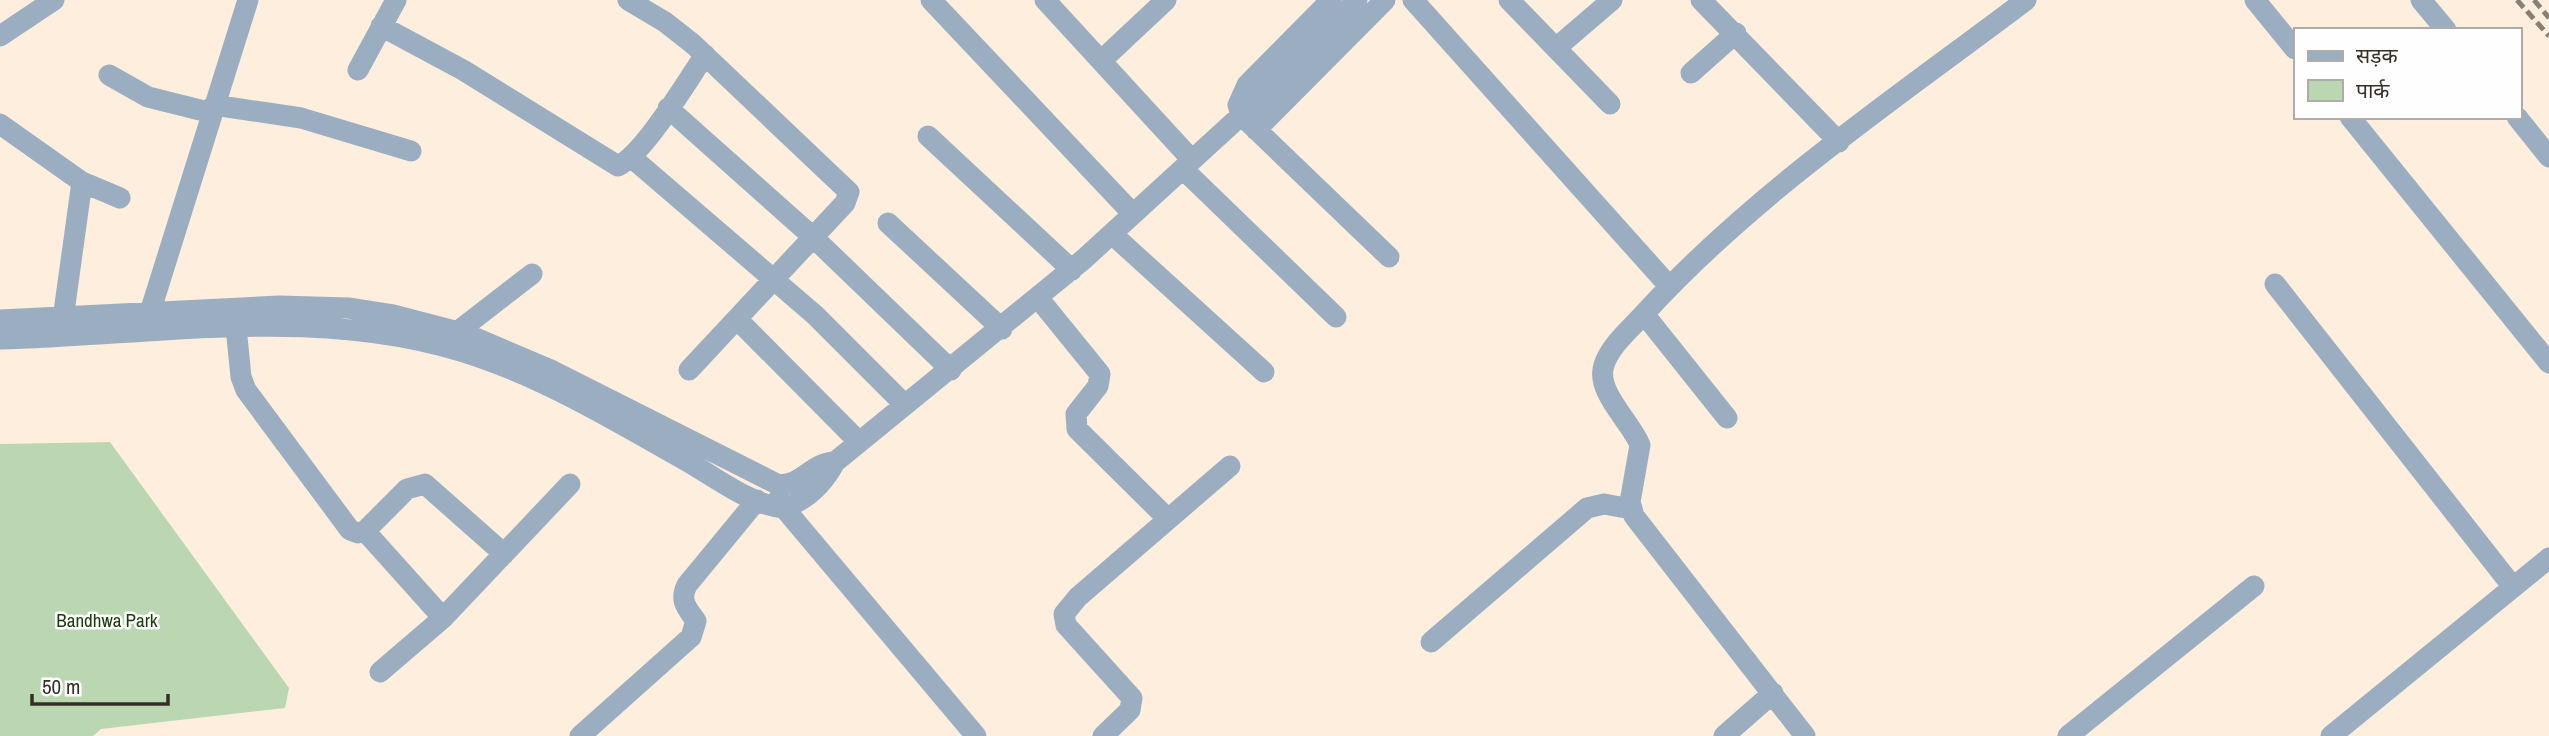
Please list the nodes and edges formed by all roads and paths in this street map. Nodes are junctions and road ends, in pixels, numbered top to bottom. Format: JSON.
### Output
{"nodes":[{"id":1,"x":54,"y":0,"type":"edge"},
{"id":2,"x":248,"y":0,"type":"edge"},
{"id":3,"x":396,"y":0,"type":"edge"},
{"id":4,"x":628,"y":0,"type":"edge"},
{"id":5,"x":931,"y":0,"type":"edge"},
{"id":6,"x":1045,"y":0,"type":"edge"},
{"id":7,"x":1166,"y":0,"type":"edge"},
{"id":8,"x":1331,"y":0,"type":"edge"},
{"id":9,"x":1357,"y":0,"type":"edge"},
{"id":10,"x":1385,"y":0,"type":"edge"},
{"id":11,"x":1413,"y":0,"type":"edge"},
{"id":12,"x":1509,"y":0,"type":"edge"},
{"id":13,"x":1701,"y":0,"type":"edge"},
{"id":14,"x":2026,"y":0,"type":"edge"},
{"id":15,"x":2255,"y":0,"type":"edge"},
{"id":16,"x":2421,"y":0,"type":"edge"},
{"id":17,"x":1600,"y":4,"type":"edge"},
{"id":18,"x":381,"y":26,"type":"junction"},
{"id":19,"x":2444,"y":28,"type":"edge"},
{"id":20,"x":1736,"y":33,"type":"junction"},
{"id":21,"x":0,"y":36,"type":"edge"},
{"id":22,"x":1556,"y":48,"type":"junction"},
{"id":23,"x":2294,"y":48,"type":"edge"},
{"id":24,"x":705,"y":55,"type":"junction"},
{"id":25,"x":1102,"y":60,"type":"junction"},
{"id":26,"x":358,"y":70,"type":"dead end"},
{"id":27,"x":1691,"y":72,"type":"dead end"},
{"id":28,"x":109,"y":75,"type":"dead end"},
{"id":29,"x":1610,"y":104,"type":"dead end"},
{"id":30,"x":668,"y":108,"type":"junction"},
{"id":31,"x":213,"y":109,"type":"junction"},
{"id":32,"x":2352,"y":119,"type":"edge"},
{"id":33,"x":2519,"y":119,"type":"edge"},
{"id":34,"x":1248,"y":122,"type":"junction"},
{"id":35,"x":0,"y":124,"type":"edge"},
{"id":36,"x":928,"y":136,"type":"dead end"},
{"id":37,"x":1839,"y":142,"type":"junction"},
{"id":38,"x":411,"y":151,"type":"dead end"},
{"id":39,"x":631,"y":157,"type":"junction"},
{"id":40,"x":2549,"y":157,"type":"edge"},
{"id":41,"x":1188,"y":164,"type":"junction"},
{"id":42,"x":82,"y":183,"type":"junction"},
{"id":43,"x":120,"y":198,"type":"dead end"},
{"id":44,"x":1133,"y":214,"type":"junction"},
{"id":45,"x":888,"y":223,"type":"dead end"},
{"id":46,"x":1112,"y":234,"type":"junction"},
{"id":47,"x":814,"y":237,"type":"junction"},
{"id":48,"x":1389,"y":257,"type":"dead end"},
{"id":49,"x":1072,"y":270,"type":"junction"},
{"id":50,"x":532,"y":274,"type":"dead end"},
{"id":51,"x":774,"y":281,"type":"junction"},
{"id":52,"x":2274,"y":284,"type":"dead end"},
{"id":53,"x":1669,"y":286,"type":"junction"},
{"id":54,"x":1039,"y":299,"type":"junction"},
{"id":55,"x":1644,"y":314,"type":"junction"},
{"id":56,"x":1336,"y":317,"type":"dead end"},
{"id":57,"x":62,"y":318,"type":"junction"},
{"id":58,"x":0,"y":320,"type":"edge"},
{"id":59,"x":738,"y":320,"type":"junction"},
{"id":60,"x":146,"y":323,"type":"junction"},
{"id":61,"x":236,"y":327,"type":"junction"},
{"id":62,"x":1002,"y":329,"type":"junction"},
{"id":63,"x":457,"y":332,"type":"junction"},
{"id":64,"x":0,"y":339,"type":"edge"},
{"id":65,"x":2549,"y":363,"type":"edge"},
{"id":66,"x":689,"y":370,"type":"dead end"},
{"id":67,"x":951,"y":370,"type":"junction"},
{"id":68,"x":1264,"y":372,"type":"dead end"},
{"id":69,"x":905,"y":405,"type":"junction"},
{"id":70,"x":1727,"y":418,"type":"dead end"},
{"id":71,"x":859,"y":442,"type":"junction"},
{"id":72,"x":835,"y":462,"type":"junction"},
{"id":73,"x":1230,"y":466,"type":"dead end"},
{"id":74,"x":771,"y":482,"type":"junction"},
{"id":75,"x":570,"y":484,"type":"dead end"},
{"id":76,"x":757,"y":500,"type":"junction"},
{"id":77,"x":784,"y":508,"type":"junction"},
{"id":78,"x":1631,"y":509,"type":"junction"},
{"id":79,"x":1168,"y":519,"type":"junction"},
{"id":80,"x":365,"y":531,"type":"junction"},
{"id":81,"x":504,"y":554,"type":"junction"},
{"id":82,"x":2549,"y":558,"type":"edge"},
{"id":83,"x":2254,"y":586,"type":"dead end"},
{"id":84,"x":2513,"y":587,"type":"junction"},
{"id":85,"x":443,"y":618,"type":"junction"},
{"id":86,"x":1432,"y":642,"type":"dead end"},
{"id":87,"x":380,"y":672,"type":"dead end"},
{"id":88,"x":1773,"y":694,"type":"junction"},
{"id":89,"x":580,"y":736,"type":"edge"},
{"id":90,"x":976,"y":736,"type":"edge"},
{"id":91,"x":1103,"y":736,"type":"edge"},
{"id":92,"x":1724,"y":736,"type":"edge"},
{"id":93,"x":1805,"y":736,"type":"edge"},
{"id":94,"x":2068,"y":736,"type":"edge"},
{"id":95,"x":2331,"y":736,"type":"edge"}],
"edges":[{"from":1,"to":21,"type":"street"},
{"from":2,"to":31,"type":"street"},
{"from":3,"to":18,"type":"street"},
{"from":4,"to":24,"type":"street"},
{"from":5,"to":44,"type":"street"},
{"from":6,"to":25,"type":"street"},
{"from":7,"to":25,"type":"street"},
{"from":8,"to":34,"type":"street"},
{"from":9,"to":34,"type":"street"},
{"from":10,"to":34,"type":"street"},
{"from":11,"to":53,"type":"street"},
{"from":12,"to":22,"type":"street"},
{"from":13,"to":20,"type":"street"},
{"from":14,"to":37,"type":"street"},
{"from":15,"to":23,"type":"street"},
{"from":16,"to":19,"type":"street"},
{"from":17,"to":22,"type":"street"},
{"from":18,"to":26,"type":"street"},
{"from":18,"to":39,"type":"street"},
{"from":20,"to":27,"type":"street"},
{"from":20,"to":37,"type":"street"},
{"from":22,"to":29,"type":"street"},
{"from":24,"to":30,"type":"street"},
{"from":24,"to":47,"type":"street"},
{"from":25,"to":41,"type":"street"},
{"from":28,"to":31,"type":"street"},
{"from":30,"to":39,"type":"street"},
{"from":30,"to":47,"type":"street"},
{"from":31,"to":38,"type":"street"},
{"from":31,"to":60,"type":"street"},
{"from":32,"to":65,"type":"street"},
{"from":33,"to":40,"type":"street"},
{"from":34,"to":41,"type":"street"},
{"from":34,"to":48,"type":"street"},
{"from":35,"to":42,"type":"street"},
{"from":36,"to":49,"type":"street"},
{"from":37,"to":53,"type":"street"},
{"from":39,"to":51,"type":"street"},
{"from":41,"to":44,"type":"street"},
{"from":41,"to":56,"type":"street"},
{"from":42,"to":43,"type":"street"},
{"from":42,"to":57,"type":"street"},
{"from":44,"to":46,"type":"street"},
{"from":45,"to":62,"type":"street"},
{"from":46,"to":49,"type":"street"},
{"from":46,"to":68,"type":"street"},
{"from":47,"to":51,"type":"street"},
{"from":47,"to":67,"type":"street"},
{"from":49,"to":54,"type":"street"},
{"from":50,"to":63,"type":"street"},
{"from":51,"to":59,"type":"street"},
{"from":51,"to":69,"type":"street"},
{"from":52,"to":84,"type":"street"},
{"from":53,"to":55,"type":"street"},
{"from":54,"to":62,"type":"street"},
{"from":54,"to":79,"type":"street"},
{"from":55,"to":70,"type":"street"},
{"from":55,"to":78,"type":"street"},
{"from":57,"to":58,"type":"street"},
{"from":57,"to":60,"type":"street"},
{"from":59,"to":66,"type":"street"},
{"from":59,"to":71,"type":"street"},
{"from":60,"to":61,"type":"street"},
{"from":60,"to":63,"type":"street"},
{"from":60,"to":64,"type":"street"},
{"from":61,"to":76,"type":"street"},
{"from":61,"to":80,"type":"street"},
{"from":62,"to":67,"type":"street"},
{"from":63,"to":74,"type":"street"},
{"from":67,"to":69,"type":"street"},
{"from":69,"to":71,"type":"street"},
{"from":71,"to":72,"type":"street"},
{"from":72,"to":74,"type":"street"},
{"from":72,"to":77,"type":"street"},
{"from":73,"to":79,"type":"street"},
{"from":74,"to":77,"type":"street"},
{"from":75,"to":81,"type":"street"},
{"from":76,"to":77,"type":"street"},
{"from":76,"to":89,"type":"street"},
{"from":77,"to":90,"type":"street"},
{"from":78,"to":86,"type":"street"},
{"from":78,"to":88,"type":"street"},
{"from":79,"to":91,"type":"street"},
{"from":80,"to":81,"type":"street"},
{"from":80,"to":85,"type":"street"},
{"from":81,"to":85,"type":"street"},
{"from":82,"to":84,"type":"street"},
{"from":83,"to":94,"type":"street"},
{"from":84,"to":95,"type":"street"},
{"from":85,"to":87,"type":"street"},
{"from":88,"to":92,"type":"street"},
{"from":88,"to":93,"type":"street"}]}
